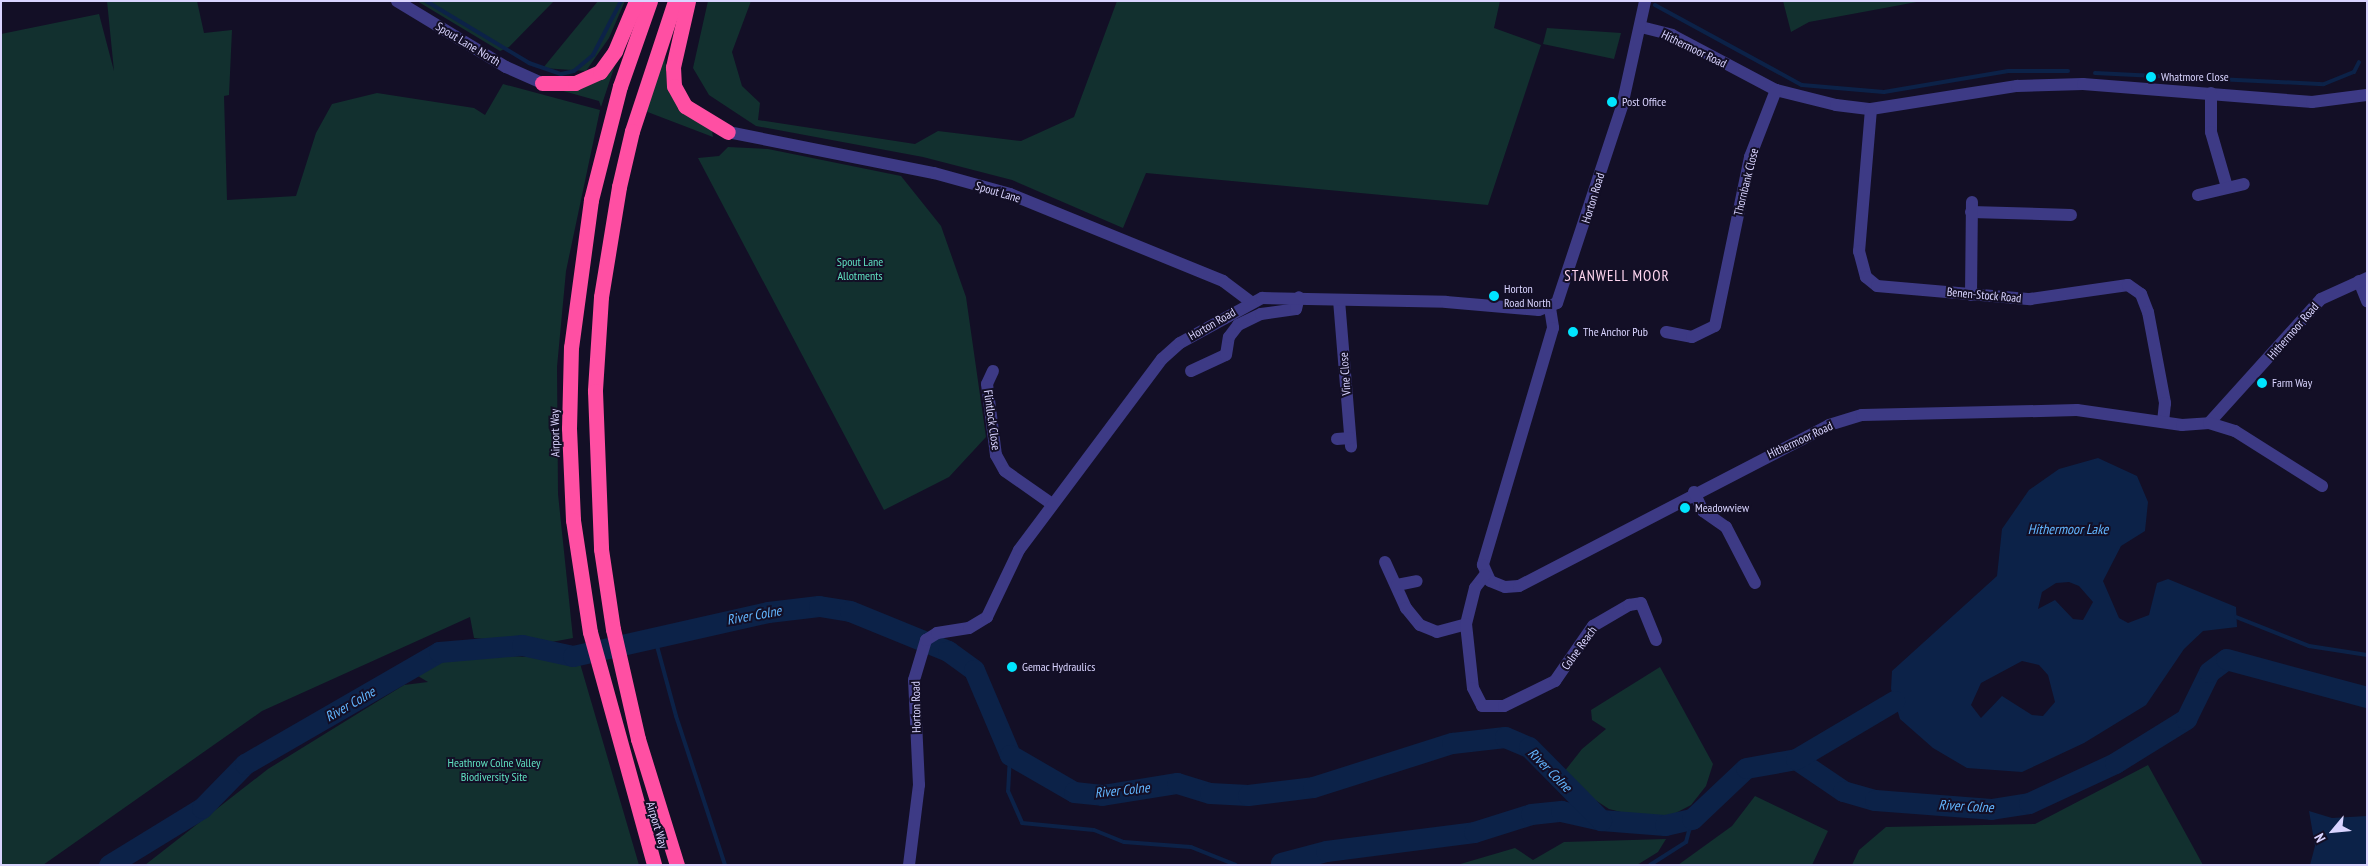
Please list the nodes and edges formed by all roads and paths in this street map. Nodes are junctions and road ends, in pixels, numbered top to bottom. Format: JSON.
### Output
{"nodes":[{"id":1,"x":397,"y":1,"type":"edge"},
{"id":2,"x":636,"y":1,"type":"edge"},
{"id":3,"x":650,"y":1,"type":"edge"},
{"id":4,"x":674,"y":1,"type":"edge"},
{"id":5,"x":688,"y":1,"type":"edge"},
{"id":6,"x":1645,"y":1,"type":"edge"},
{"id":7,"x":1641,"y":27,"type":"junction"},
{"id":8,"x":542,"y":83,"type":"joint"},
{"id":9,"x":1776,"y":90,"type":"junction"},
{"id":10,"x":2212,"y":93,"type":"junction"},
{"id":11,"x":2367,"y":96,"type":"edge"},
{"id":12,"x":1871,"y":108,"type":"junction"},
{"id":13,"x":728,"y":132,"type":"joint"},
{"id":14,"x":2244,"y":184,"type":"dead end"},
{"id":15,"x":2227,"y":187,"type":"junction"},
{"id":16,"x":2198,"y":195,"type":"dead end"},
{"id":17,"x":2071,"y":215,"type":"dead end"},
{"id":18,"x":2363,"y":280,"type":"edge"},
{"id":19,"x":1971,"y":294,"type":"junction"},
{"id":20,"x":1299,"y":297,"type":"junction"},
{"id":21,"x":1339,"y":300,"type":"junction"},
{"id":22,"x":2367,"y":300,"type":"edge"},
{"id":23,"x":1252,"y":302,"type":"junction"},
{"id":24,"x":1550,"y":308,"type":"junction"},
{"id":25,"x":1666,"y":332,"type":"dead end"},
{"id":26,"x":1192,"y":371,"type":"dead end"},
{"id":27,"x":993,"y":372,"type":"dead end"},
{"id":28,"x":2226,"y":408,"type":"junction"},
{"id":29,"x":2163,"y":422,"type":"junction"},
{"id":30,"x":2209,"y":423,"type":"junction"},
{"id":31,"x":2235,"y":431,"type":"junction"},
{"id":32,"x":1346,"y":441,"type":"dead end"},
{"id":33,"x":2322,"y":486,"type":"dead end"},
{"id":34,"x":1694,"y":492,"type":"junction"},
{"id":35,"x":1052,"y":504,"type":"junction"},
{"id":36,"x":1385,"y":562,"type":"dead end"},
{"id":37,"x":1486,"y":575,"type":"junction"},
{"id":38,"x":1416,"y":582,"type":"dead end"},
{"id":39,"x":1397,"y":584,"type":"junction"},
{"id":40,"x":1755,"y":584,"type":"dead end"},
{"id":41,"x":1466,"y":624,"type":"junction"},
{"id":42,"x":1656,"y":640,"type":"dead end"},
{"id":43,"x":654,"y":865,"type":"edge"},
{"id":44,"x":677,"y":865,"type":"edge"},
{"id":45,"x":910,"y":865,"type":"edge"}],
"edges":[{"from":1,"to":8,"type":"street","name":"Spout Lane North"},
{"from":2,"to":8,"type":"highway"},
{"from":3,"to":43,"type":"highway","name":"Airport Way"},
{"from":4,"to":44,"type":"highway","name":"Airport Way"},
{"from":5,"to":13,"type":"highway"},
{"from":6,"to":7,"type":"street","name":"Horton Road"},
{"from":7,"to":9,"type":"street","name":"Hithermoor Road"},
{"from":7,"to":24,"type":"street","name":"Horton Road"},
{"from":9,"to":12,"type":"street","name":"Hithermoor Road"},
{"from":9,"to":25,"type":"street","name":"Thornbank Close"},
{"from":10,"to":11,"type":"street","name":"Hithermoor Road"},
{"from":10,"to":12,"type":"street","name":"Hithermoor Road"},
{"from":10,"to":15,"type":"street"},
{"from":12,"to":19,"type":"street","name":"Benen-Stock Road"},
{"from":13,"to":23,"type":"street","name":"Spout Lane"},
{"from":14,"to":15,"type":"street"},
{"from":15,"to":16,"type":"street"},
{"from":17,"to":19,"type":"street"},
{"from":18,"to":22,"type":"street"},
{"from":18,"to":28,"type":"street","name":"Hithermoor Road"},
{"from":19,"to":29,"type":"street","name":"Benen-Stock Road"},
{"from":20,"to":21,"type":"street","name":"Horton Road"},
{"from":20,"to":23,"type":"street","name":"Horton Road"},
{"from":20,"to":26,"type":"street"},
{"from":21,"to":24,"type":"street","name":"Horton Road"},
{"from":21,"to":32,"type":"street","name":"Vine Close"},
{"from":23,"to":35,"type":"street","name":"Horton Road"},
{"from":24,"to":37,"type":"street"},
{"from":27,"to":35,"type":"street","name":"Flintlock Close"},
{"from":28,"to":30,"type":"street","name":"Hithermoor Road"},
{"from":28,"to":31,"type":"street"},
{"from":29,"to":30,"type":"street","name":"Hithermoor Road"},
{"from":29,"to":34,"type":"street","name":"Hithermoor Road"},
{"from":30,"to":31,"type":"street"},
{"from":31,"to":33,"type":"street"},
{"from":34,"to":37,"type":"street","name":"Hithermoor Road"},
{"from":34,"to":40,"type":"street"},
{"from":35,"to":45,"type":"street","name":"Horton Road"},
{"from":36,"to":39,"type":"street"},
{"from":37,"to":41,"type":"street"},
{"from":38,"to":39,"type":"street"},
{"from":39,"to":41,"type":"street"},
{"from":41,"to":42,"type":"street","name":"Colne Reach"}]}
